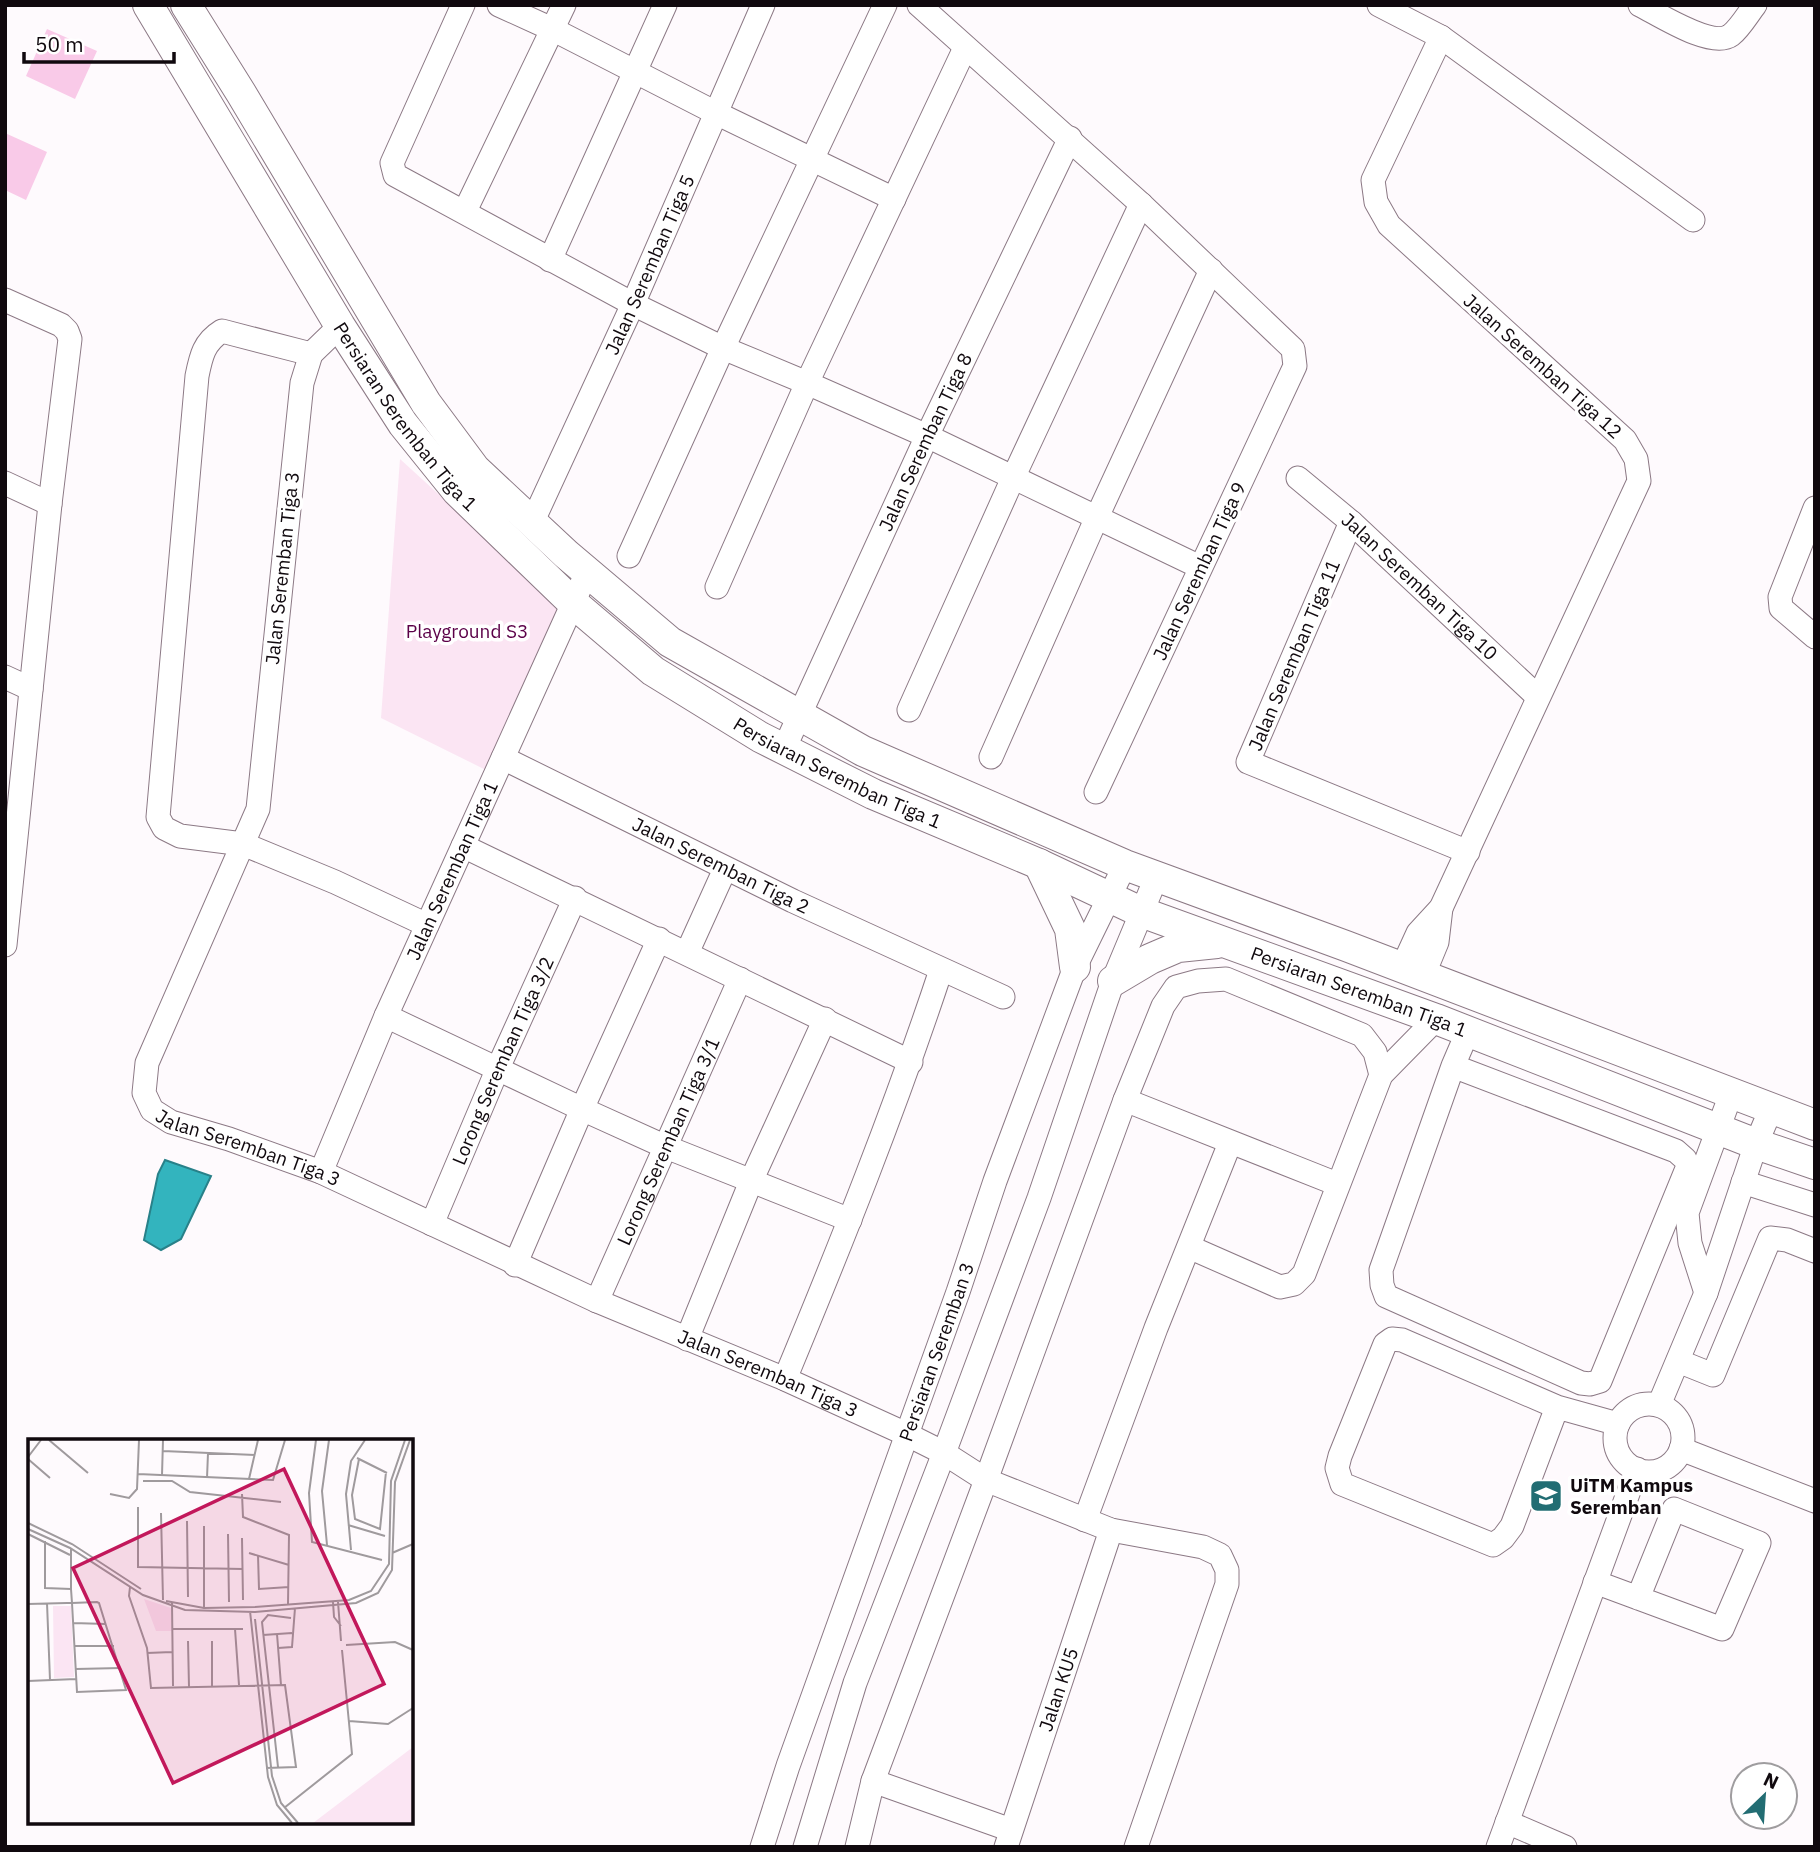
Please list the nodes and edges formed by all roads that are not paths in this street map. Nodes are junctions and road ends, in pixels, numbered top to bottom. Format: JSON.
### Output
{"nodes":[{"id":1,"x":148,"y":5,"type":"edge"},
{"id":2,"x":186,"y":5,"type":"edge"},
{"id":3,"x":463,"y":5,"type":"edge"},
{"id":4,"x":499,"y":5,"type":"edge"},
{"id":5,"x":564,"y":5,"type":"edge"},
{"id":6,"x":665,"y":5,"type":"edge"},
{"id":7,"x":763,"y":5,"type":"edge"},
{"id":8,"x":886,"y":5,"type":"edge"},
{"id":9,"x":919,"y":5,"type":"edge"},
{"id":10,"x":1379,"y":5,"type":"edge"},
{"id":11,"x":1640,"y":5,"type":"edge"},
{"id":12,"x":1755,"y":5,"type":"edge"},
{"id":13,"x":554,"y":30,"type":"junction"},
{"id":14,"x":1441,"y":37,"type":"junction"},
{"id":15,"x":965,"y":48,"type":"junction"},
{"id":16,"x":635,"y":73,"type":"junction"},
{"id":17,"x":716,"y":113,"type":"junction"},
{"id":18,"x":1070,"y":138,"type":"junction"},
{"id":19,"x":813,"y":160,"type":"junction"},
{"id":20,"x":894,"y":199,"type":"junction"},
{"id":21,"x":1141,"y":204,"type":"junction"},
{"id":22,"x":465,"y":211,"type":"junction"},
{"id":23,"x":1693,"y":220,"type":"dead end"},
{"id":24,"x":550,"y":260,"type":"junction"},
{"id":25,"x":1210,"y":270,"type":"junction"},
{"id":26,"x":5,"y":300,"type":"edge"},
{"id":27,"x":633,"y":304,"type":"junction"},
{"id":28,"x":341,"y":326,"type":"junction"},
{"id":29,"x":723,"y":348,"type":"junction"},
{"id":30,"x":311,"y":354,"type":"junction"},
{"id":31,"x":807,"y":383,"type":"junction"},
{"id":32,"x":927,"y":436,"type":"junction"},
{"id":33,"x":1013,"y":478,"type":"junction"},
{"id":34,"x":1298,"y":478,"type":"dead end"},
{"id":35,"x":5,"y":483,"type":"edge"},
{"id":36,"x":50,"y":504,"type":"junction"},
{"id":37,"x":1815,"y":508,"type":"edge"},
{"id":38,"x":1097,"y":517,"type":"junction"},
{"id":39,"x":532,"y":523,"type":"junction"},
{"id":40,"x":1350,"y":523,"type":"junction"},
{"id":41,"x":629,"y":556,"type":"dead end"},
{"id":42,"x":1200,"y":567,"type":"junction"},
{"id":43,"x":588,"y":570,"type":"junction"},
{"id":44,"x":718,"y":587,"type":"dead end"},
{"id":45,"x":573,"y":603,"type":"junction"},
{"id":46,"x":1815,"y":637,"type":"edge"},
{"id":47,"x":5,"y":677,"type":"edge"},
{"id":48,"x":31,"y":689,"type":"junction"},
{"id":49,"x":1538,"y":697,"type":"junction"},
{"id":50,"x":909,"y":710,"type":"dead end"},
{"id":51,"x":799,"y":717,"type":"junction"},
{"id":52,"x":784,"y":749,"type":"junction"},
{"id":53,"x":991,"y":757,"type":"dead end"},
{"id":54,"x":503,"y":758,"type":"junction"},
{"id":55,"x":1096,"y":792,"type":"dead end"},
{"id":56,"x":243,"y":844,"type":"junction"},
{"id":57,"x":463,"y":846,"type":"junction"},
{"id":58,"x":1468,"y":852,"type":"junction"},
{"id":59,"x":1040,"y":864,"type":"junction"},
{"id":60,"x":1125,"y":865,"type":"junction"},
{"id":61,"x":9,"y":867,"type":"edge"},
{"id":62,"x":725,"y":869,"type":"junction"},
{"id":63,"x":1156,"y":878,"type":"junction"},
{"id":64,"x":1110,"y":897,"type":"junction"},
{"id":65,"x":575,"y":898,"type":"junction"},
{"id":66,"x":1141,"y":912,"type":"junction"},
{"id":67,"x":427,"y":925,"type":"junction"},
{"id":68,"x":659,"y":939,"type":"junction"},
{"id":69,"x":1224,"y":942,"type":"junction"},
{"id":70,"x":5,"y":945,"type":"edge"},
{"id":71,"x":687,"y":953,"type":"junction"},
{"id":72,"x":1075,"y":967,"type":"junction"},
{"id":73,"x":942,"y":970,"type":"junction"},
{"id":74,"x":1412,"y":972,"type":"junction"},
{"id":75,"x":740,"y":979,"type":"junction"},
{"id":76,"x":1113,"y":981,"type":"junction"},
{"id":77,"x":1003,"y":997,"type":"dead end"},
{"id":78,"x":386,"y":1016,"type":"junction"},
{"id":79,"x":1436,"y":1019,"type":"junction"},
{"id":80,"x":825,"y":1020,"type":"junction"},
{"id":81,"x":1468,"y":1031,"type":"junction"},
{"id":82,"x":911,"y":1062,"type":"junction"},
{"id":83,"x":1453,"y":1066,"type":"junction"},
{"id":84,"x":498,"y":1068,"type":"junction"},
{"id":85,"x":1381,"y":1075,"type":"junction"},
{"id":86,"x":1731,"y":1094,"type":"junction"},
{"id":87,"x":1125,"y":1100,"type":"junction"},
{"id":88,"x":1771,"y":1109,"type":"junction"},
{"id":89,"x":582,"y":1110,"type":"junction"},
{"id":90,"x":1815,"y":1125,"type":"edge"},
{"id":91,"x":1719,"y":1128,"type":"junction"},
{"id":92,"x":1230,"y":1143,"type":"junction"},
{"id":93,"x":1756,"y":1144,"type":"junction"},
{"id":94,"x":666,"y":1147,"type":"junction"},
{"id":95,"x":1815,"y":1164,"type":"edge"},
{"id":96,"x":321,"y":1171,"type":"junction"},
{"id":97,"x":752,"y":1179,"type":"junction"},
{"id":98,"x":1743,"y":1182,"type":"junction"},
{"id":99,"x":1337,"y":1184,"type":"junction"},
{"id":100,"x":1815,"y":1205,"type":"edge"},
{"id":101,"x":850,"y":1220,"type":"junction"},
{"id":102,"x":432,"y":1224,"type":"junction"},
{"id":103,"x":1189,"y":1247,"type":"junction"},
{"id":104,"x":1815,"y":1251,"type":"edge"},
{"id":105,"x":515,"y":1265,"type":"junction"},
{"id":106,"x":1706,"y":1293,"type":"junction"},
{"id":107,"x":597,"y":1301,"type":"junction"},
{"id":108,"x":687,"y":1339,"type":"junction"},
{"id":109,"x":1678,"y":1361,"type":"junction"},
{"id":110,"x":785,"y":1379,"type":"junction"},
{"id":111,"x":1659,"y":1405,"type":"junction"},
{"id":112,"x":1557,"y":1407,"type":"junction"},
{"id":113,"x":1618,"y":1424,"type":"junction"},
{"id":114,"x":906,"y":1434,"type":"junction"},
{"id":115,"x":1681,"y":1449,"type":"junction"},
{"id":116,"x":944,"y":1453,"type":"junction"},
{"id":117,"x":1637,"y":1469,"type":"junction"},
{"id":118,"x":986,"y":1480,"type":"junction"},
{"id":119,"x":1815,"y":1501,"type":"edge"},
{"id":120,"x":1085,"y":1520,"type":"junction"},
{"id":121,"x":1111,"y":1530,"type":"junction"},
{"id":122,"x":1595,"y":1582,"type":"junction"},
{"id":123,"x":1638,"y":1598,"type":"junction"},
{"id":124,"x":873,"y":1781,"type":"junction"},
{"id":125,"x":1507,"y":1822,"type":"junction"},
{"id":126,"x":1008,"y":1838,"type":"edge"},
{"id":127,"x":1555,"y":1845,"type":"edge"},
{"id":128,"x":762,"y":1847,"type":"edge"},
{"id":129,"x":805,"y":1847,"type":"edge"},
{"id":130,"x":857,"y":1847,"type":"edge"},
{"id":131,"x":1136,"y":1847,"type":"edge"},
{"id":132,"x":1498,"y":1847,"type":"edge"}],
"edges":[{"from":1,"to":28,"type":"main road","name":"Persiaran Seremban Tiga 1"},
{"from":2,"to":39,"type":"main road","name":"Persiaran Seremban Tiga 1"},
{"from":3,"to":22,"type":"street"},
{"from":4,"to":13,"type":"street"},
{"from":5,"to":13,"type":"street"},
{"from":6,"to":16,"type":"street"},
{"from":7,"to":17,"type":"street","name":"Jalan Seremban Tiga 5"},
{"from":8,"to":19,"type":"street"},
{"from":9,"to":15,"type":"street"},
{"from":10,"to":14,"type":"street"},
{"from":11,"to":12,"type":"street"},
{"from":13,"to":16,"type":"street"},
{"from":13,"to":22,"type":"street"},
{"from":14,"to":23,"type":"street"},
{"from":14,"to":49,"type":"street","name":"Jalan Seremban Tiga 12"},
{"from":15,"to":18,"type":"street"},
{"from":15,"to":20,"type":"street"},
{"from":16,"to":17,"type":"street"},
{"from":16,"to":24,"type":"street"},
{"from":17,"to":19,"type":"street"},
{"from":17,"to":27,"type":"street","name":"Jalan Seremban Tiga 5"},
{"from":18,"to":21,"type":"street"},
{"from":18,"to":32,"type":"street","name":"Jalan Seremban Tiga 8"},
{"from":19,"to":20,"type":"street"},
{"from":19,"to":29,"type":"street"},
{"from":20,"to":31,"type":"street"},
{"from":21,"to":25,"type":"street"},
{"from":21,"to":33,"type":"street"},
{"from":22,"to":24,"type":"street"},
{"from":24,"to":27,"type":"street"},
{"from":25,"to":38,"type":"street"},
{"from":25,"to":42,"type":"street","name":"Jalan Seremban Tiga 9"},
{"from":26,"to":36,"type":"street"},
{"from":27,"to":29,"type":"street"},
{"from":27,"to":39,"type":"street","name":"Jalan Seremban Tiga 5"},
{"from":28,"to":30,"type":"street"},
{"from":28,"to":45,"type":"main road","name":"Persiaran Seremban Tiga 1"},
{"from":29,"to":31,"type":"street"},
{"from":29,"to":41,"type":"street"},
{"from":30,"to":56,"type":"street","name":"Jalan Seremban Tiga 3"},
{"from":30,"to":56,"type":"street"},
{"from":31,"to":32,"type":"street"},
{"from":31,"to":44,"type":"street"},
{"from":32,"to":33,"type":"street"},
{"from":32,"to":51,"type":"street","name":"Jalan Seremban Tiga 8"},
{"from":33,"to":38,"type":"street"},
{"from":33,"to":50,"type":"street"},
{"from":34,"to":40,"type":"street","name":"Jalan Seremban Tiga 10"},
{"from":35,"to":36,"type":"street"},
{"from":36,"to":48,"type":"street"},
{"from":37,"to":46,"type":"street"},
{"from":38,"to":42,"type":"street"},
{"from":38,"to":53,"type":"street"},
{"from":39,"to":43,"type":"main road","name":"Persiaran Seremban Tiga 1"},
{"from":40,"to":49,"type":"street","name":"Jalan Seremban Tiga 10"},
{"from":40,"to":58,"type":"street","name":"Jalan Seremban Tiga 11"},
{"from":42,"to":55,"type":"street","name":"Jalan Seremban Tiga 9"},
{"from":43,"to":45,"type":"street","name":"Jalan Seremban Tiga 1"},
{"from":43,"to":51,"type":"main road","name":"Persiaran Seremban Tiga 1"},
{"from":45,"to":52,"type":"main road","name":"Persiaran Seremban Tiga 1"},
{"from":45,"to":54,"type":"street","name":"Jalan Seremban Tiga 1"},
{"from":47,"to":48,"type":"street"},
{"from":48,"to":61,"type":"street"},
{"from":49,"to":58,"type":"street","name":"Jalan Seremban Tiga 12"},
{"from":51,"to":52,"type":"street","name":"Jalan Seremban Tiga 8"},
{"from":51,"to":60,"type":"main road","name":"Persiaran Seremban Tiga 1"},
{"from":52,"to":59,"type":"main road","name":"Persiaran Seremban Tiga 1"},
{"from":54,"to":57,"type":"street","name":"Jalan Seremban Tiga 1"},
{"from":54,"to":62,"type":"street","name":"Jalan Seremban Tiga 2"},
{"from":56,"to":67,"type":"street"},
{"from":56,"to":96,"type":"street","name":"Jalan Seremban Tiga 3"},
{"from":57,"to":65,"type":"street"},
{"from":57,"to":67,"type":"street","name":"Jalan Seremban Tiga 1"},
{"from":58,"to":74,"type":"street","name":"Jalan Seremban Tiga 12"},
{"from":59,"to":64,"type":"main road","name":"Persiaran Seremban Tiga 1"},
{"from":59,"to":72,"type":"main road"},
{"from":60,"to":63,"type":"main road","name":"Persiaran Seremban Tiga 1"},
{"from":60,"to":64,"type":"street","name":"Persiaran Seremban 3"},
{"from":61,"to":70,"type":"street"},
{"from":62,"to":71,"type":"street"},
{"from":62,"to":73,"type":"street","name":"Jalan Seremban Tiga 2"},
{"from":63,"to":66,"type":"street"},
{"from":63,"to":74,"type":"main road","name":"Persiaran Seremban Tiga 1"},
{"from":64,"to":66,"type":"main road","name":"Persiaran Seremban Tiga 1"},
{"from":64,"to":72,"type":"street","name":"Persiaran Seremban 3"},
{"from":65,"to":68,"type":"street"},
{"from":65,"to":84,"type":"street","name":"Lorong Seremban Tiga 3/2"},
{"from":66,"to":69,"type":"main road","name":"Persiaran Seremban Tiga 1"},
{"from":66,"to":76,"type":"street"},
{"from":67,"to":78,"type":"street","name":"Jalan Seremban Tiga 1"},
{"from":68,"to":71,"type":"street"},
{"from":68,"to":89,"type":"street"},
{"from":69,"to":76,"type":"main road"},
{"from":69,"to":79,"type":"main road","name":"Persiaran Seremban Tiga 1"},
{"from":71,"to":75,"type":"street"},
{"from":72,"to":114,"type":"street","name":"Persiaran Seremban 3"},
{"from":73,"to":77,"type":"street","name":"Jalan Seremban Tiga 2"},
{"from":73,"to":82,"type":"street"},
{"from":74,"to":86,"type":"main road","name":"Persiaran Seremban Tiga 1"},
{"from":75,"to":80,"type":"street"},
{"from":75,"to":94,"type":"street","name":"Lorong Seremban Tiga 3/1"},
{"from":76,"to":116,"type":"street"},
{"from":78,"to":84,"type":"street"},
{"from":78,"to":96,"type":"street","name":"Jalan Seremban Tiga 1"},
{"from":79,"to":81,"type":"main road","name":"Persiaran Seremban Tiga 1"},
{"from":79,"to":85,"type":"street"},
{"from":80,"to":82,"type":"street"},
{"from":80,"to":97,"type":"street"},
{"from":81,"to":83,"type":"street"},
{"from":81,"to":91,"type":"main road","name":"Persiaran Seremban Tiga 1"},
{"from":82,"to":101,"type":"street"},
{"from":83,"to":83,"type":"street"},
{"from":84,"to":89,"type":"street"},
{"from":84,"to":102,"type":"street","name":"Lorong Seremban Tiga 3/2"},
{"from":85,"to":87,"type":"street"},
{"from":85,"to":99,"type":"street"},
{"from":86,"to":88,"type":"main road","name":"Persiaran Seremban Tiga 1"},
{"from":86,"to":91,"type":"street"},
{"from":87,"to":92,"type":"street"},
{"from":87,"to":118,"type":"street"},
{"from":88,"to":90,"type":"main road","name":"Persiaran Seremban Tiga 1"},
{"from":88,"to":93,"type":"street"},
{"from":89,"to":94,"type":"street"},
{"from":89,"to":105,"type":"street"},
{"from":91,"to":93,"type":"main road","name":"Persiaran Seremban Tiga 1"},
{"from":91,"to":106,"type":"street"},
{"from":92,"to":99,"type":"street"},
{"from":92,"to":103,"type":"street"},
{"from":93,"to":95,"type":"main road","name":"Persiaran Seremban Tiga 1"},
{"from":93,"to":98,"type":"street"},
{"from":94,"to":97,"type":"street"},
{"from":94,"to":107,"type":"street","name":"Lorong Seremban Tiga 3/1"},
{"from":96,"to":102,"type":"street","name":"Jalan Seremban Tiga 3"},
{"from":97,"to":101,"type":"street"},
{"from":97,"to":108,"type":"street"},
{"from":98,"to":100,"type":"street"},
{"from":98,"to":106,"type":"street"},
{"from":99,"to":103,"type":"street"},
{"from":101,"to":110,"type":"street"},
{"from":102,"to":105,"type":"street","name":"Jalan Seremban Tiga 3"},
{"from":103,"to":120,"type":"street"},
{"from":104,"to":109,"type":"street"},
{"from":105,"to":107,"type":"street","name":"Jalan Seremban Tiga 3"},
{"from":106,"to":109,"type":"street"},
{"from":107,"to":108,"type":"street","name":"Jalan Seremban Tiga 3"},
{"from":108,"to":110,"type":"street","name":"Jalan Seremban Tiga 3"},
{"from":109,"to":111,"type":"street"},
{"from":110,"to":114,"type":"street","name":"Jalan Seremban Tiga 3"},
{"from":111,"to":113,"type":"street"},
{"from":111,"to":115,"type":"street"},
{"from":112,"to":112,"type":"street"},
{"from":112,"to":113,"type":"street"},
{"from":113,"to":117,"type":"street"},
{"from":114,"to":116,"type":"street","name":"Jalan Seremban Tiga 3"},
{"from":114,"to":128,"type":"street","name":"Persiaran Seremban 3"},
{"from":115,"to":117,"type":"street"},
{"from":115,"to":119,"type":"street"},
{"from":116,"to":118,"type":"street","name":"Jalan Seremban Tiga 3"},
{"from":116,"to":129,"type":"street"},
{"from":117,"to":122,"type":"street"},
{"from":118,"to":120,"type":"street","name":"Jalan Seremban Tiga 3"},
{"from":118,"to":124,"type":"street"},
{"from":120,"to":121,"type":"street","name":"Jalan Seremban Tiga 3"},
{"from":121,"to":126,"type":"street","name":"Jalan KU5"},
{"from":121,"to":131,"type":"street","name":"Jalan Seremban Tiga 3"},
{"from":122,"to":123,"type":"street"},
{"from":122,"to":125,"type":"street"},
{"from":123,"to":123,"type":"street"},
{"from":124,"to":126,"type":"street"},
{"from":124,"to":130,"type":"street"},
{"from":125,"to":127,"type":"street"},
{"from":125,"to":132,"type":"street"}]}
